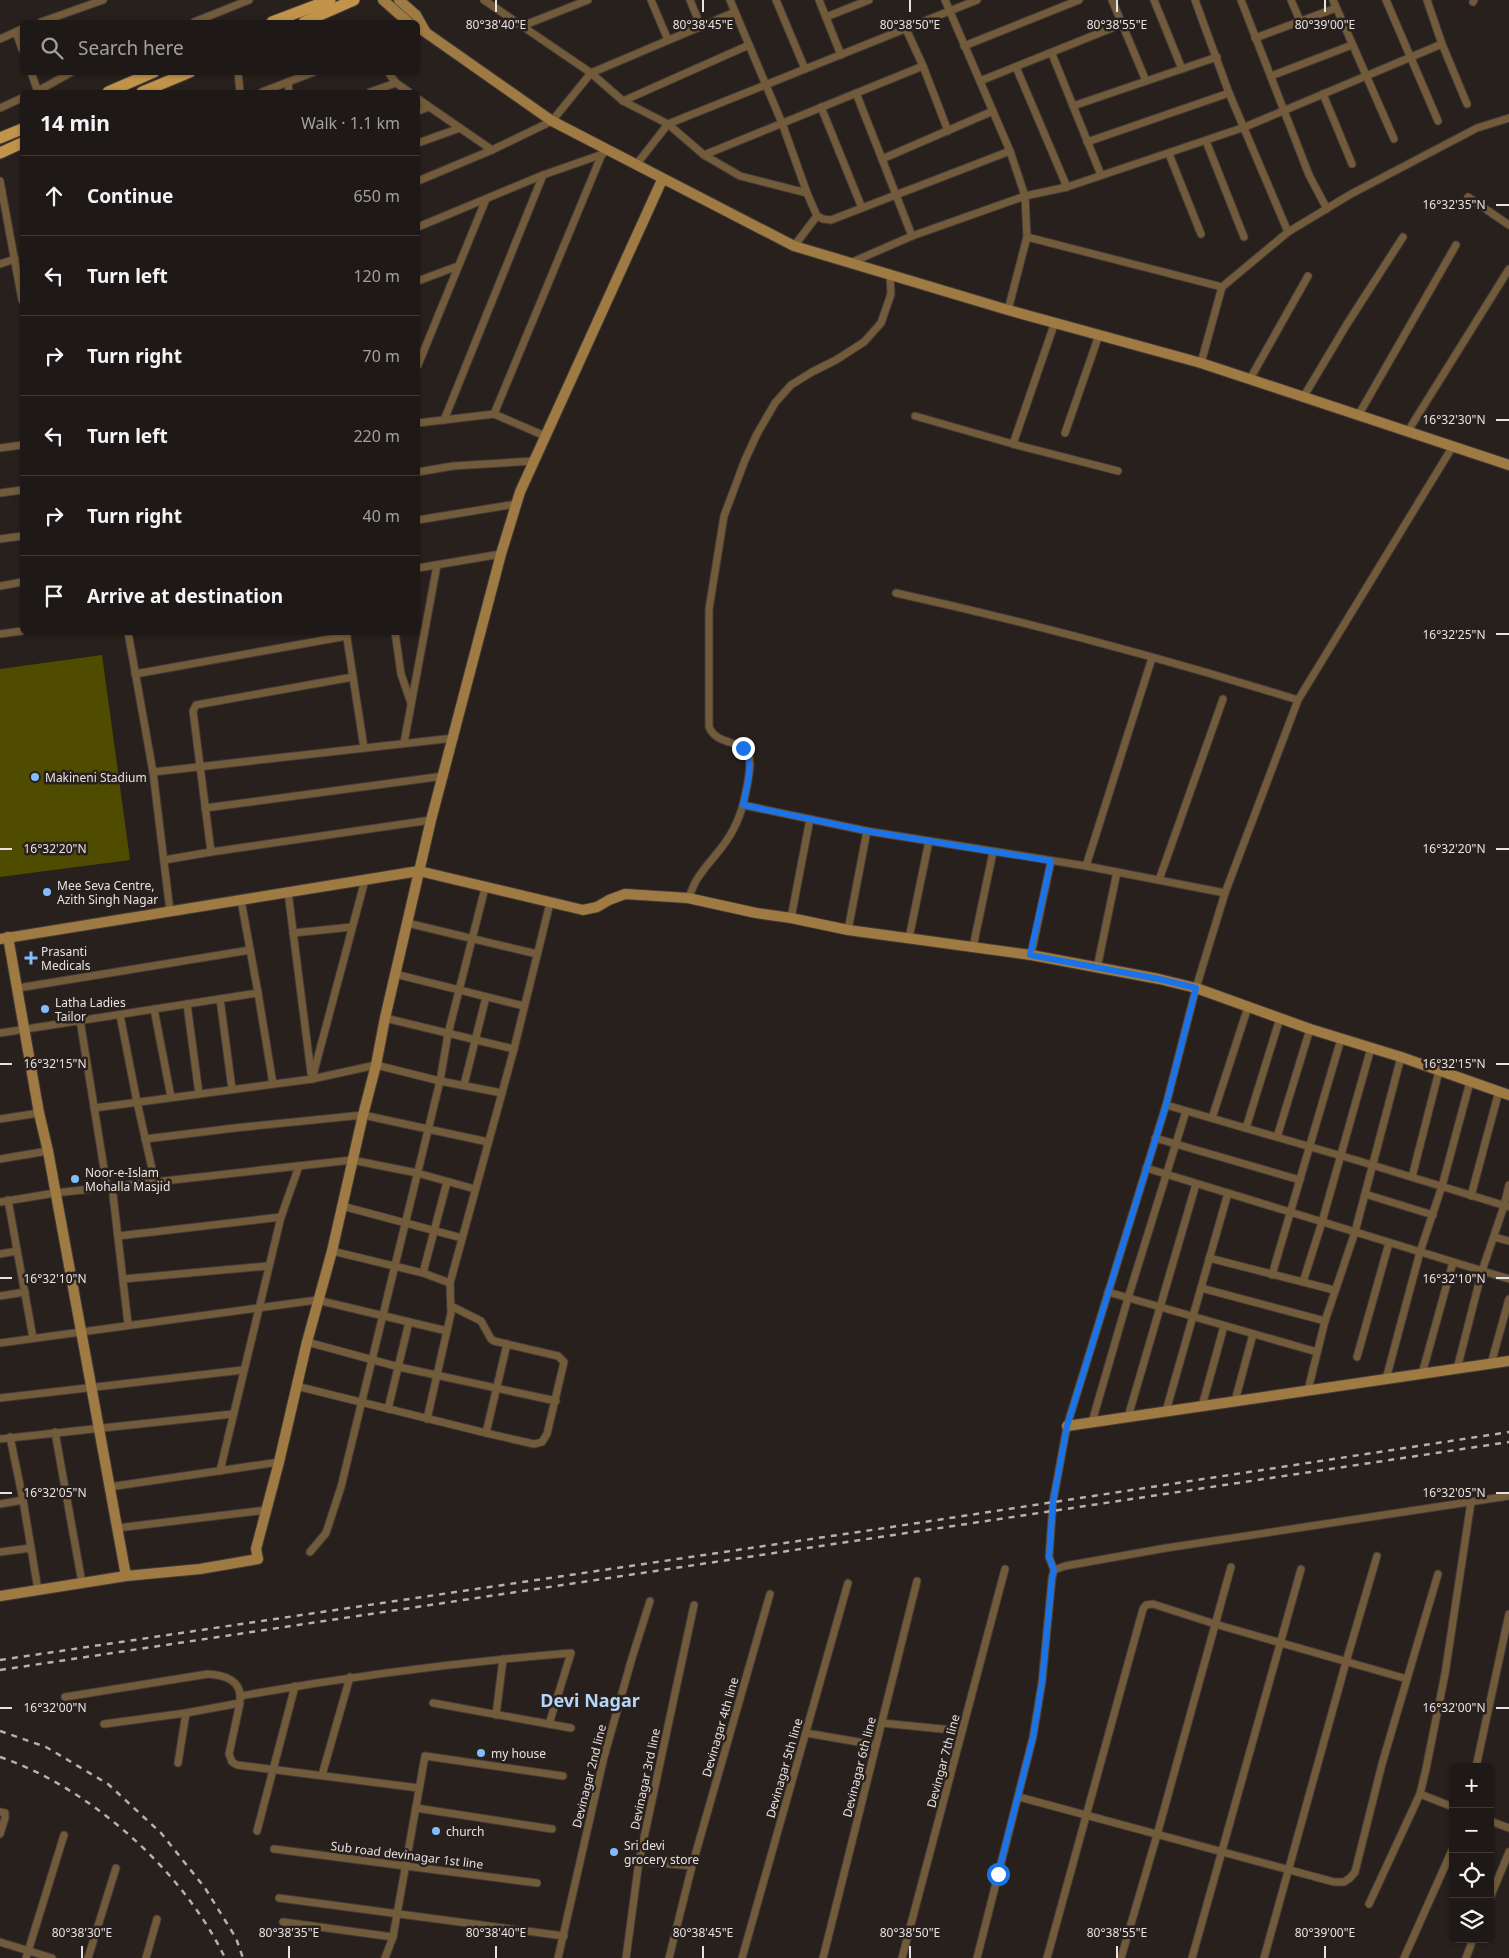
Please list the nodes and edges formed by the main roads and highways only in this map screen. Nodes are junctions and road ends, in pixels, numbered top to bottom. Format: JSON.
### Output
{"nodes":[{"id":1,"x":330,"y":0,"type":"edge"},
{"id":2,"x":354,"y":0,"type":"edge"},
{"id":3,"x":277,"y":20,"type":"edge"},
{"id":4,"x":309,"y":20,"type":"edge"},
{"id":5,"x":147,"y":75,"type":"edge"},
{"id":6,"x":183,"y":75,"type":"edge"},
{"id":7,"x":113,"y":90,"type":"edge"},
{"id":8,"x":147,"y":90,"type":"edge"},
{"id":9,"x":20,"y":130,"type":"edge"},
{"id":10,"x":0,"y":138,"type":"edge"},
{"id":11,"x":20,"y":144,"type":"edge"},
{"id":12,"x":0,"y":153,"type":"edge"}],
"edges":[{"from":1,"to":3,"type":"main road"},
{"from":2,"to":4,"type":"main road"},
{"from":5,"to":7,"type":"main road"},
{"from":6,"to":8,"type":"main road"},
{"from":9,"to":10,"type":"main road"},
{"from":11,"to":12,"type":"main road"}]}
